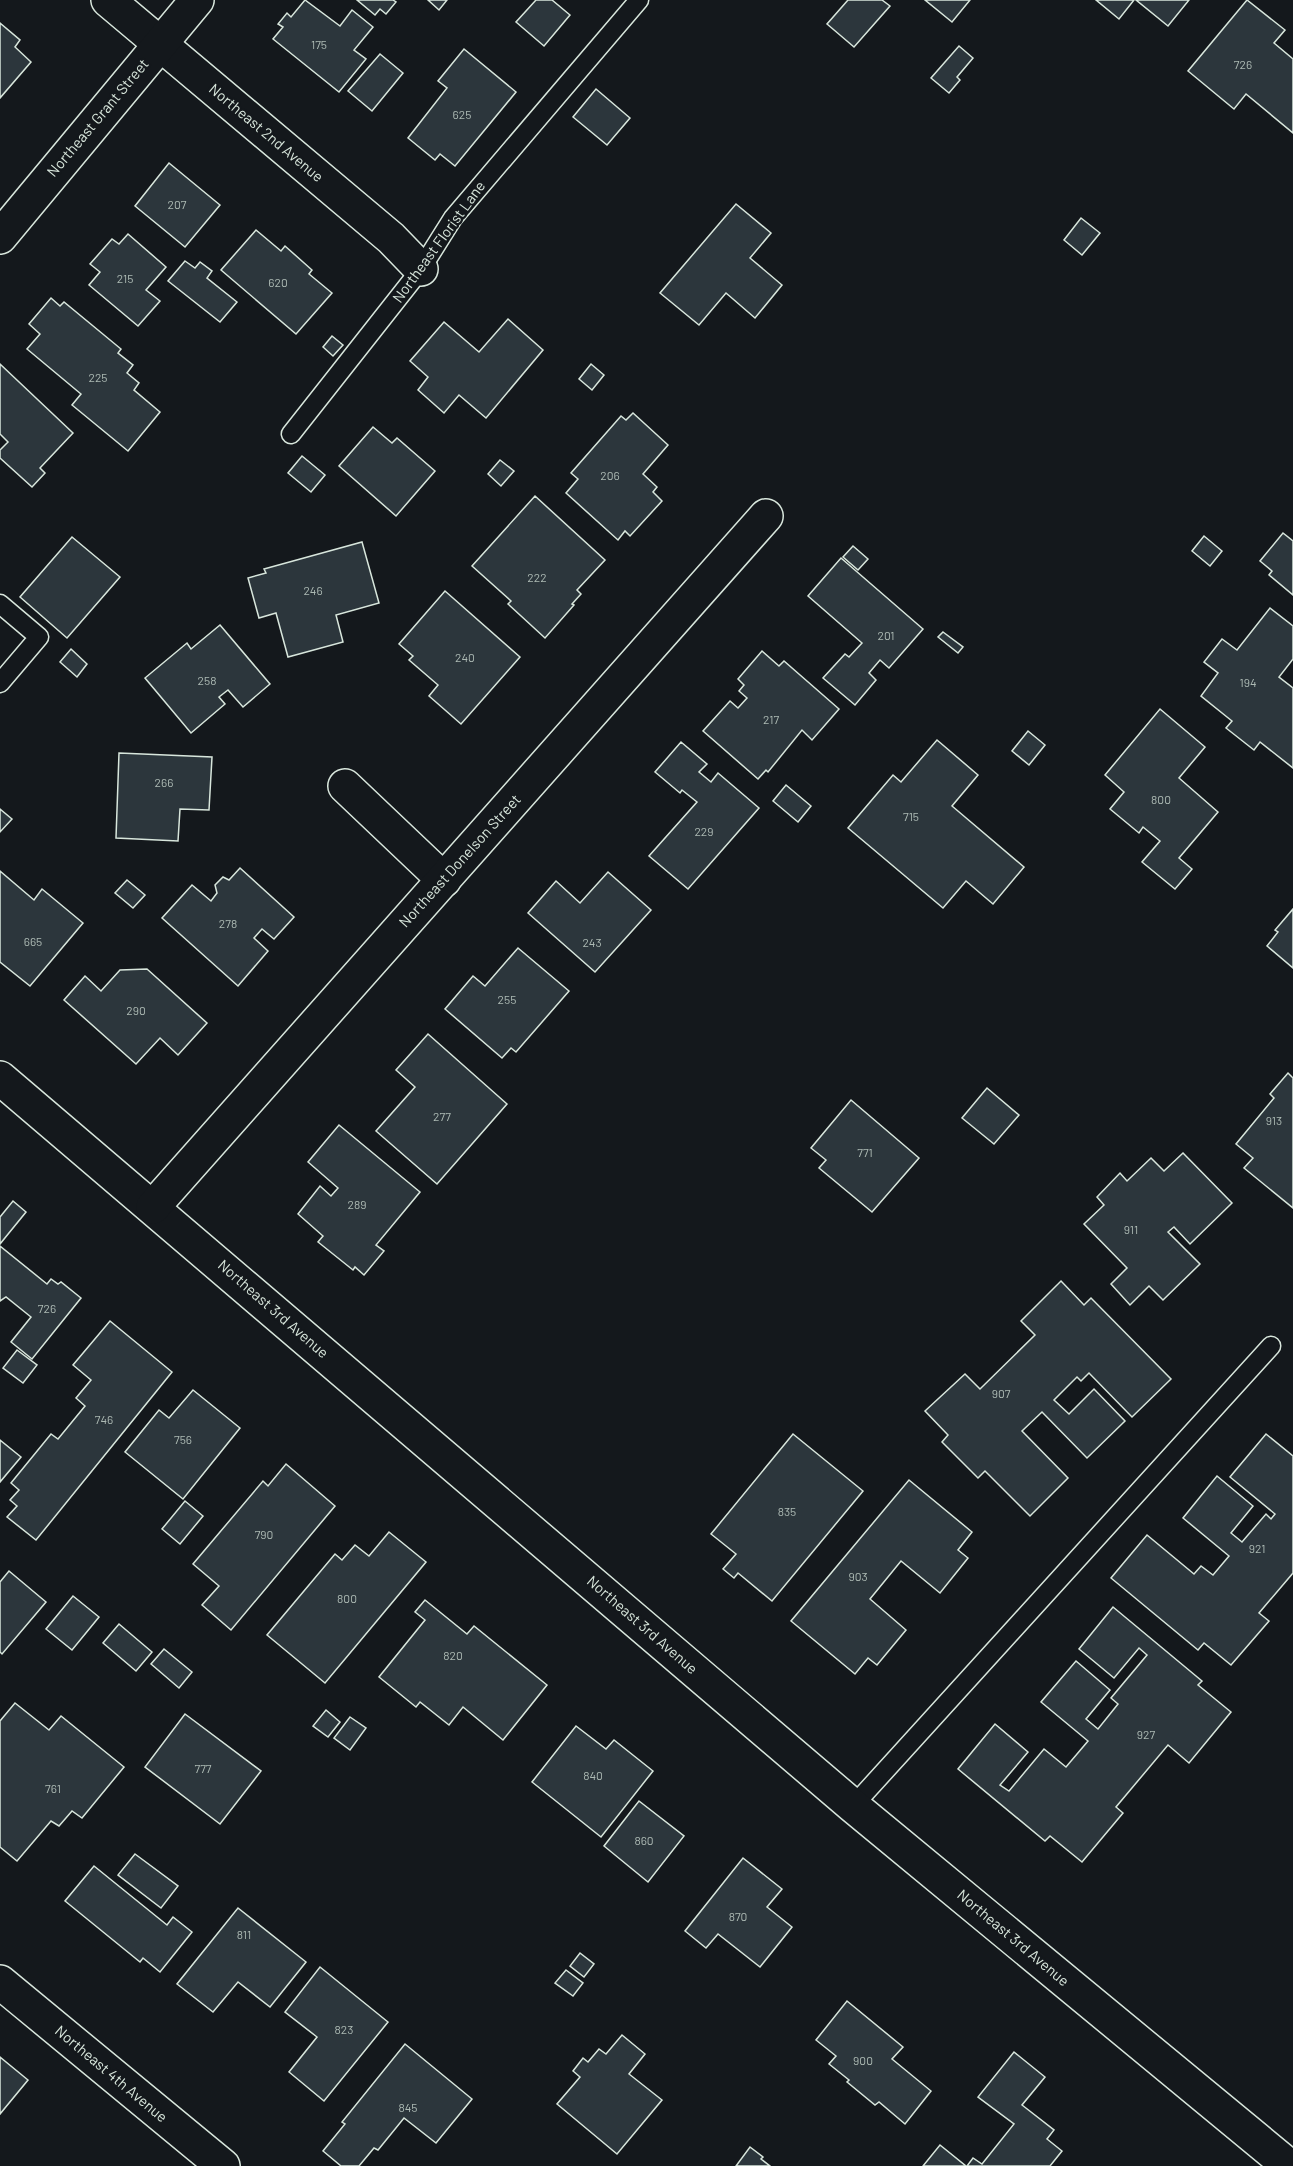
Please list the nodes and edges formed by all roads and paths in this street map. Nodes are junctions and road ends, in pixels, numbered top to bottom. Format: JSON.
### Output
{"nodes":[{"id":1,"x":108,"y":0,"type":"edge"},
{"id":2,"x":197,"y":0,"type":"edge"},
{"id":3,"x":639,"y":0,"type":"edge"},
{"id":4,"x":160,"y":44,"type":"junction"},
{"id":5,"x":0,"y":237,"type":"edge"},
{"id":6,"x":421,"y":269,"type":"junction"},
{"id":7,"x":291,"y":434,"type":"dead end"},
{"id":8,"x":766,"y":516,"type":"dead end"},
{"id":9,"x":0,"y":604,"type":"edge"},
{"id":10,"x":0,"y":683,"type":"edge"},
{"id":11,"x":345,"y":786,"type":"dead end"},
{"id":12,"x":444,"y":880,"type":"junction"},
{"id":13,"x":0,"y":1078,"type":"edge"},
{"id":14,"x":153,"y":1207,"type":"junction"},
{"id":15,"x":1271,"y":1346,"type":"dead end"},
{"id":16,"x":853,"y":1806,"type":"junction"},
{"id":17,"x":0,"y":1982,"type":"edge"},
{"id":18,"x":223,"y":2166,"type":"edge"},
{"id":19,"x":1289,"y":2166,"type":"edge"}],
"edges":[{"from":1,"to":4,"type":"street","name":"Northeast 2nd Avenue"},
{"from":2,"to":4,"type":"street","name":"Northeast Grant Street"},
{"from":3,"to":6,"type":"lane","name":"Northeast Florist Lane"},
{"from":4,"to":5,"type":"street","name":"Northeast Grant Street"},
{"from":4,"to":6,"type":"street","name":"Northeast 2nd Avenue"},
{"from":6,"to":7,"type":"lane","name":"Northeast Florist Lane"},
{"from":8,"to":12,"type":"street","name":"Northeast Donelson Street"},
{"from":9,"to":10,"type":"lane"},
{"from":11,"to":12,"type":"street"},
{"from":12,"to":14,"type":"street","name":"Northeast Donelson Street"},
{"from":13,"to":14,"type":"street","name":"Northeast 3rd Avenue"},
{"from":14,"to":16,"type":"street","name":"Northeast 3rd Avenue"},
{"from":15,"to":16,"type":"lane"},
{"from":16,"to":19,"type":"street","name":"Northeast 3rd Avenue"},
{"from":17,"to":18,"type":"street","name":"Northeast 4th Avenue"}]}
